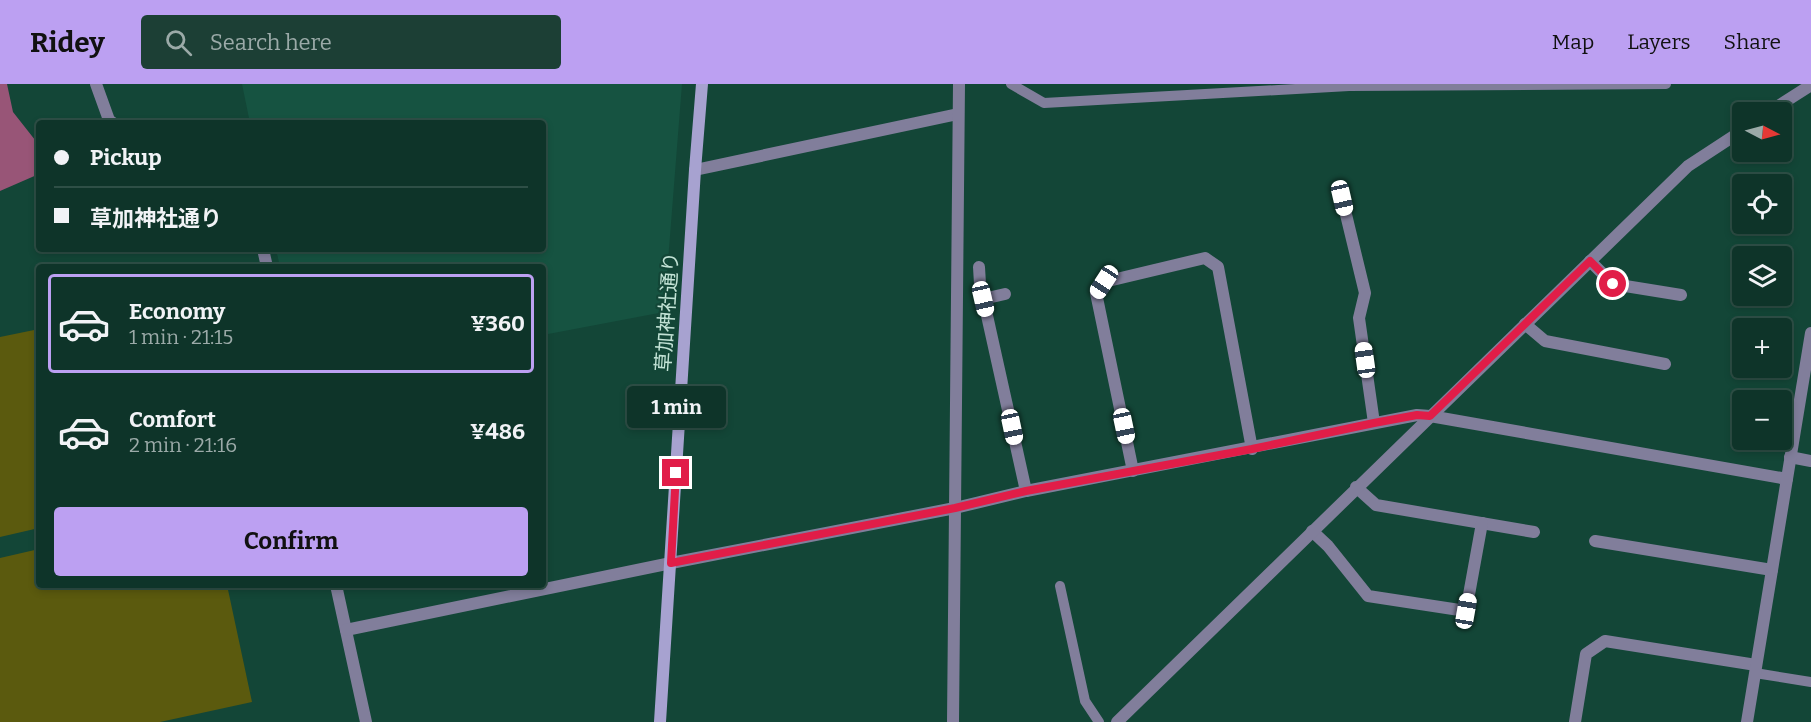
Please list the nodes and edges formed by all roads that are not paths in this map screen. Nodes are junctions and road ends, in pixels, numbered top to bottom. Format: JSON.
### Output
{"nodes":[{"id":1,"x":96,"y":84,"type":"edge"},
{"id":2,"x":702,"y":84,"type":"edge"},
{"id":3,"x":959,"y":84,"type":"edge"},
{"id":4,"x":1011,"y":84,"type":"edge"},
{"id":5,"x":1666,"y":84,"type":"edge"},
{"id":6,"x":1811,"y":85,"type":"edge"},
{"id":7,"x":1785,"y":102,"type":"edge"},
{"id":8,"x":958,"y":114,"type":"junction"},
{"id":9,"x":109,"y":120,"type":"edge"},
{"id":10,"x":1732,"y":137,"type":"edge"},
{"id":11,"x":695,"y":170,"type":"junction"},
{"id":12,"x":1342,"y":198,"type":"dead end"},
{"id":13,"x":1590,"y":261,"type":"junction"},
{"id":14,"x":979,"y":267,"type":"dead end"},
{"id":15,"x":1005,"y":294,"type":"dead end"},
{"id":16,"x":1682,"y":295,"type":"dead end"},
{"id":17,"x":983,"y":299,"type":"junction"},
{"id":18,"x":1525,"y":324,"type":"junction"},
{"id":19,"x":1811,"y":333,"type":"edge"},
{"id":20,"x":1810,"y":350,"type":"edge"},
{"id":21,"x":1665,"y":364,"type":"dead end"},
{"id":22,"x":1430,"y":416,"type":"junction"},
{"id":23,"x":1374,"y":423,"type":"junction"},
{"id":24,"x":1252,"y":449,"type":"junction"},
{"id":25,"x":1790,"y":457,"type":"junction"},
{"id":26,"x":1811,"y":460,"type":"edge"},
{"id":27,"x":1133,"y":471,"type":"junction"},
{"id":28,"x":1787,"y":479,"type":"junction"},
{"id":29,"x":1356,"y":487,"type":"junction"},
{"id":30,"x":1026,"y":491,"type":"junction"},
{"id":31,"x":955,"y":508,"type":"junction"},
{"id":32,"x":1482,"y":523,"type":"junction"},
{"id":33,"x":1312,"y":531,"type":"junction"},
{"id":34,"x":1534,"y":532,"type":"dead end"},
{"id":35,"x":1594,"y":541,"type":"dead end"},
{"id":36,"x":671,"y":563,"type":"junction"},
{"id":37,"x":1772,"y":570,"type":"junction"},
{"id":38,"x":1060,"y":586,"type":"dead end"},
{"id":39,"x":337,"y":588,"type":"edge"},
{"id":40,"x":346,"y":630,"type":"junction"},
{"id":41,"x":1755,"y":669,"type":"junction"},
{"id":42,"x":1811,"y":682,"type":"edge"},
{"id":43,"x":366,"y":722,"type":"edge"},
{"id":44,"x":660,"y":722,"type":"edge"},
{"id":45,"x":953,"y":722,"type":"edge"},
{"id":46,"x":1099,"y":722,"type":"edge"},
{"id":47,"x":1117,"y":722,"type":"edge"},
{"id":48,"x":1575,"y":722,"type":"edge"},
{"id":49,"x":1747,"y":722,"type":"edge"}],
"edges":[{"from":1,"to":9,"type":"street"},
{"from":2,"to":11,"type":"street","name":"草加神社通り"},
{"from":3,"to":8,"type":"street"},
{"from":4,"to":5,"type":"lane"},
{"from":6,"to":7,"type":"street"},
{"from":8,"to":11,"type":"street"},
{"from":8,"to":31,"type":"street"},
{"from":10,"to":13,"type":"street"},
{"from":11,"to":36,"type":"street","name":"草加神社通り"},
{"from":12,"to":23,"type":"street"},
{"from":13,"to":16,"type":"street"},
{"from":13,"to":18,"type":"street"},
{"from":14,"to":17,"type":"street"},
{"from":15,"to":17,"type":"street"},
{"from":17,"to":30,"type":"street"},
{"from":18,"to":21,"type":"street"},
{"from":18,"to":22,"type":"street"},
{"from":19,"to":20,"type":"street"},
{"from":20,"to":25,"type":"street"},
{"from":22,"to":23,"type":"street"},
{"from":22,"to":28,"type":"street"},
{"from":22,"to":29,"type":"street"},
{"from":23,"to":24,"type":"street"},
{"from":24,"to":27,"type":"street"},
{"from":24,"to":27,"type":"street"},
{"from":25,"to":26,"type":"street"},
{"from":25,"to":28,"type":"street"},
{"from":27,"to":30,"type":"street"},
{"from":28,"to":37,"type":"street"},
{"from":29,"to":32,"type":"street"},
{"from":29,"to":33,"type":"street"},
{"from":30,"to":31,"type":"street"},
{"from":31,"to":36,"type":"street"},
{"from":31,"to":45,"type":"street"},
{"from":32,"to":33,"type":"street"},
{"from":32,"to":34,"type":"street"},
{"from":33,"to":47,"type":"street"},
{"from":35,"to":37,"type":"street"},
{"from":36,"to":40,"type":"street"},
{"from":36,"to":44,"type":"street","name":"草加神社通り"},
{"from":37,"to":41,"type":"street"},
{"from":38,"to":46,"type":"lane"},
{"from":39,"to":40,"type":"street"},
{"from":40,"to":43,"type":"street"},
{"from":41,"to":42,"type":"lane"},
{"from":41,"to":48,"type":"street"},
{"from":41,"to":49,"type":"street"}]}
